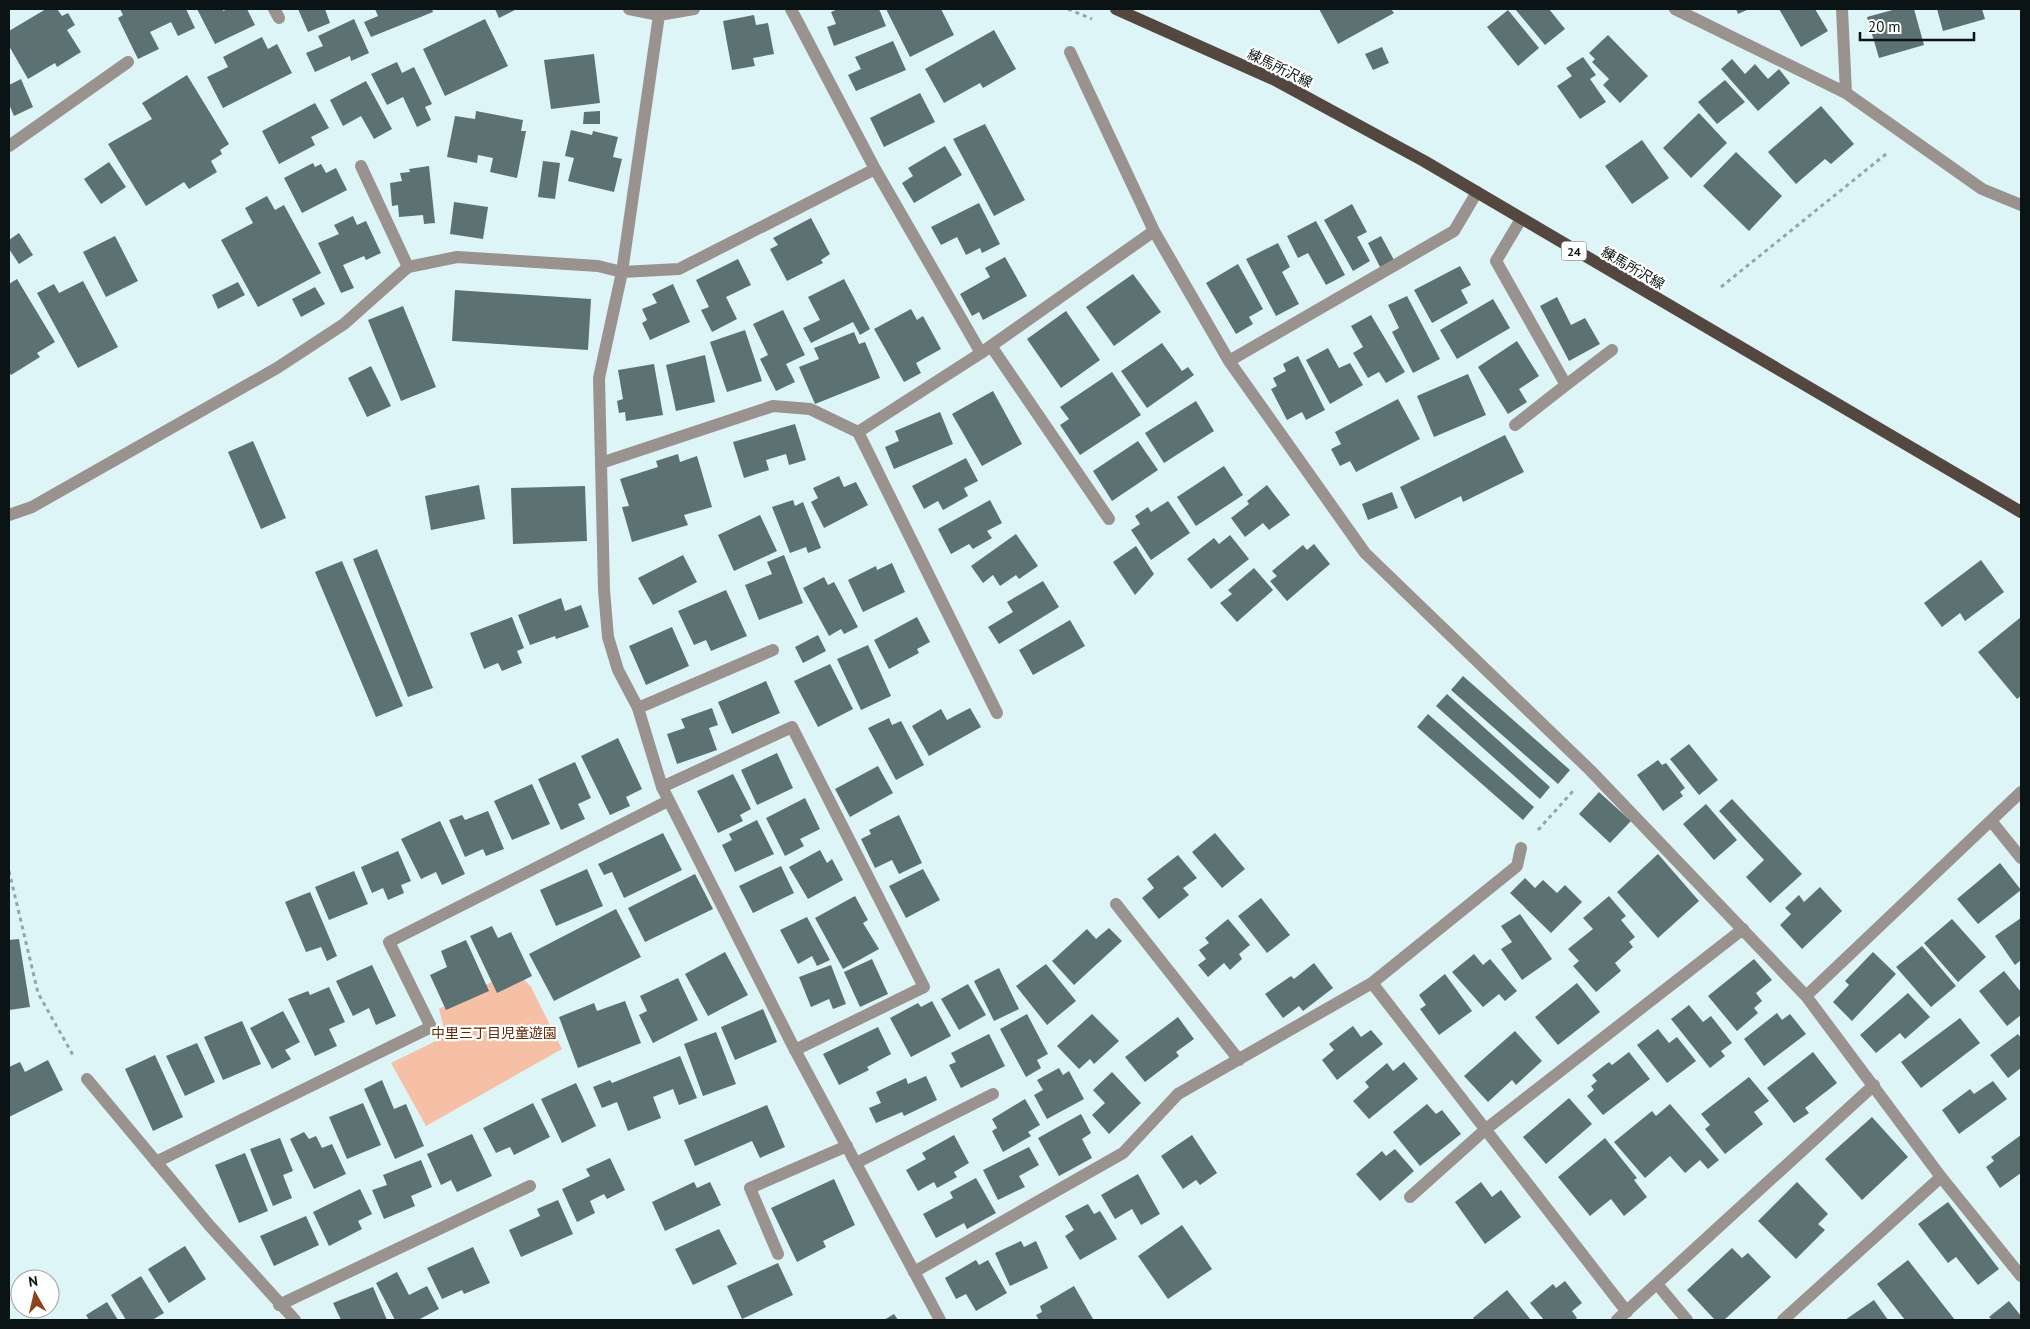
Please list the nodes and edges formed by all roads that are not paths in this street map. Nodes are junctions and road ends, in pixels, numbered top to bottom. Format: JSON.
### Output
{"nodes":[{"id":1,"x":629,"y":9,"type":"edge"},
{"id":2,"x":694,"y":9,"type":"edge"},
{"id":3,"x":790,"y":9,"type":"edge"},
{"id":4,"x":1116,"y":9,"type":"edge"},
{"id":5,"x":1675,"y":9,"type":"edge"},
{"id":6,"x":1842,"y":9,"type":"edge"},
{"id":7,"x":659,"y":15,"type":"junction"},
{"id":8,"x":1070,"y":52,"type":"dead end"},
{"id":9,"x":128,"y":62,"type":"dead end"},
{"id":10,"x":1846,"y":93,"type":"junction"},
{"id":11,"x":9,"y":146,"type":"edge"},
{"id":12,"x":361,"y":166,"type":"dead end"},
{"id":13,"x":875,"y":169,"type":"junction"},
{"id":14,"x":1477,"y":192,"type":"junction"},
{"id":15,"x":2021,"y":205,"type":"edge"},
{"id":16,"x":1521,"y":220,"type":"junction"},
{"id":17,"x":1154,"y":231,"type":"junction"},
{"id":18,"x":408,"y":266,"type":"junction"},
{"id":19,"x":622,"y":272,"type":"junction"},
{"id":20,"x":986,"y":350,"type":"junction"},
{"id":21,"x":1612,"y":350,"type":"dead end"},
{"id":22,"x":1229,"y":362,"type":"junction"},
{"id":23,"x":1566,"y":385,"type":"junction"},
{"id":24,"x":1515,"y":425,"type":"dead end"},
{"id":25,"x":858,"y":432,"type":"junction"},
{"id":26,"x":602,"y":463,"type":"junction"},
{"id":27,"x":2021,"y":512,"type":"edge"},
{"id":28,"x":9,"y":515,"type":"edge"},
{"id":29,"x":1109,"y":519,"type":"dead end"},
{"id":30,"x":774,"y":650,"type":"dead end"},
{"id":31,"x":638,"y":708,"type":"junction"},
{"id":32,"x":997,"y":714,"type":"dead end"},
{"id":33,"x":662,"y":788,"type":"junction"},
{"id":34,"x":2021,"y":792,"type":"edge"},
{"id":35,"x":668,"y":801,"type":"junction"},
{"id":36,"x":1992,"y":822,"type":"junction"},
{"id":37,"x":1521,"y":848,"type":"road end"},
{"id":38,"x":2021,"y":858,"type":"edge"},
{"id":39,"x":1116,"y":904,"type":"dead end"},
{"id":40,"x":1743,"y":929,"type":"junction"},
{"id":41,"x":1372,"y":983,"type":"junction"},
{"id":42,"x":1806,"y":996,"type":"junction"},
{"id":43,"x":795,"y":1050,"type":"junction"},
{"id":44,"x":1239,"y":1060,"type":"junction"},
{"id":45,"x":87,"y":1079,"type":"road end"},
{"id":46,"x":1874,"y":1085,"type":"junction"},
{"id":47,"x":993,"y":1094,"type":"dead end"},
{"id":48,"x":1486,"y":1129,"type":"junction"},
{"id":49,"x":847,"y":1146,"type":"junction"},
{"id":50,"x":156,"y":1162,"type":"junction"},
{"id":51,"x":856,"y":1163,"type":"junction"},
{"id":52,"x":1942,"y":1177,"type":"junction"},
{"id":53,"x":530,"y":1186,"type":"dead end"},
{"id":54,"x":1410,"y":1197,"type":"dead end"},
{"id":55,"x":778,"y":1254,"type":"dead end"},
{"id":56,"x":914,"y":1272,"type":"junction"},
{"id":57,"x":2021,"y":1276,"type":"edge"},
{"id":58,"x":1657,"y":1284,"type":"junction"},
{"id":59,"x":279,"y":1305,"type":"junction"},
{"id":60,"x":1622,"y":1316,"type":"edge"},
{"id":61,"x":295,"y":1320,"type":"edge"},
{"id":62,"x":940,"y":1320,"type":"edge"},
{"id":63,"x":1687,"y":1320,"type":"edge"},
{"id":64,"x":1783,"y":1320,"type":"edge"}],
"edges":[{"from":1,"to":7,"type":"street"},
{"from":2,"to":7,"type":"street"},
{"from":3,"to":13,"type":"street"},
{"from":4,"to":14,"type":"main road","name":"練馬所沢線","number":"24"},
{"from":5,"to":10,"type":"street"},
{"from":6,"to":10,"type":"street"},
{"from":7,"to":19,"type":"street"},
{"from":8,"to":17,"type":"street"},
{"from":9,"to":11,"type":"street"},
{"from":10,"to":15,"type":"street"},
{"from":12,"to":18,"type":"street"},
{"from":13,"to":19,"type":"street"},
{"from":13,"to":20,"type":"street"},
{"from":14,"to":16,"type":"main road","name":"練馬所沢線","number":"24"},
{"from":14,"to":22,"type":"street"},
{"from":16,"to":23,"type":"street"},
{"from":16,"to":27,"type":"main road","name":"練馬所沢線","number":"24"},
{"from":17,"to":20,"type":"street"},
{"from":17,"to":22,"type":"street"},
{"from":18,"to":19,"type":"street"},
{"from":18,"to":28,"type":"street"},
{"from":19,"to":26,"type":"street"},
{"from":20,"to":25,"type":"street"},
{"from":20,"to":29,"type":"street"},
{"from":21,"to":23,"type":"street"},
{"from":22,"to":40,"type":"street"},
{"from":23,"to":24,"type":"street"},
{"from":25,"to":26,"type":"street"},
{"from":25,"to":32,"type":"street"},
{"from":26,"to":31,"type":"street"},
{"from":30,"to":31,"type":"street"},
{"from":31,"to":33,"type":"street"},
{"from":33,"to":35,"type":"street"},
{"from":33,"to":43,"type":"street"},
{"from":34,"to":36,"type":"street"},
{"from":35,"to":43,"type":"street"},
{"from":35,"to":50,"type":"street"},
{"from":36,"to":38,"type":"street"},
{"from":36,"to":42,"type":"street"},
{"from":37,"to":41,"type":"street"},
{"from":39,"to":44,"type":"street"},
{"from":40,"to":42,"type":"street"},
{"from":40,"to":48,"type":"street"},
{"from":41,"to":44,"type":"street"},
{"from":41,"to":48,"type":"street"},
{"from":42,"to":46,"type":"street"},
{"from":43,"to":49,"type":"street"},
{"from":44,"to":56,"type":"street"},
{"from":45,"to":50,"type":"street"},
{"from":46,"to":52,"type":"street"},
{"from":46,"to":58,"type":"street"},
{"from":47,"to":51,"type":"street"},
{"from":48,"to":54,"type":"street"},
{"from":48,"to":60,"type":"street"},
{"from":49,"to":51,"type":"street"},
{"from":49,"to":55,"type":"street"},
{"from":50,"to":59,"type":"street"},
{"from":51,"to":56,"type":"street"},
{"from":52,"to":57,"type":"street"},
{"from":52,"to":64,"type":"street"},
{"from":53,"to":59,"type":"street"},
{"from":56,"to":62,"type":"street"},
{"from":58,"to":60,"type":"street"},
{"from":58,"to":63,"type":"street"},
{"from":59,"to":61,"type":"street"}]}
